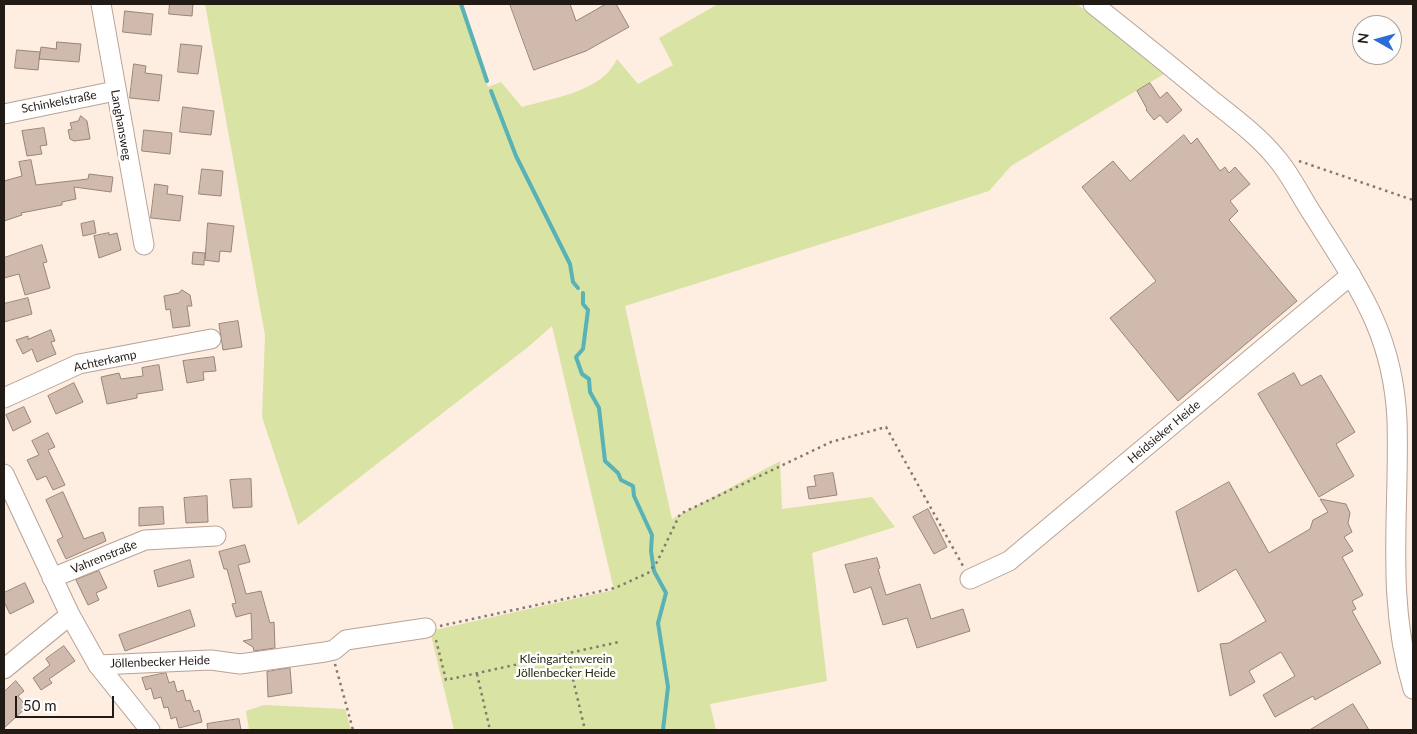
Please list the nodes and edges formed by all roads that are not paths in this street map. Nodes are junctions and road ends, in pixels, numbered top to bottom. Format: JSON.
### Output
{"nodes":[{"id":1,"x":101,"y":4,"type":"edge"},
{"id":2,"x":1093,"y":4,"type":"edge"},
{"id":3,"x":115,"y":91,"type":"junction"},
{"id":4,"x":4,"y":114,"type":"edge"},
{"id":5,"x":144,"y":245,"type":"dead end"},
{"id":6,"x":1351,"y":275,"type":"junction"},
{"id":7,"x":211,"y":339,"type":"dead end"},
{"id":8,"x":4,"y":398,"type":"edge"},
{"id":9,"x":4,"y":474,"type":"edge"},
{"id":10,"x":216,"y":536,"type":"dead end"},
{"id":11,"x":52,"y":578,"type":"junction"},
{"id":12,"x":970,"y":579,"type":"road end"},
{"id":13,"x":70,"y":615,"type":"junction"},
{"id":14,"x":429,"y":628,"type":"road end"},
{"id":15,"x":98,"y":664,"type":"junction"},
{"id":16,"x":4,"y":669,"type":"edge"},
{"id":17,"x":1413,"y":689,"type":"edge"},
{"id":18,"x":150,"y":730,"type":"edge"}],
"edges":[{"from":1,"to":3,"type":"street","name":"Langhansweg"},
{"from":2,"to":6,"type":"street"},
{"from":3,"to":4,"type":"street","name":"Schinkelstraße"},
{"from":3,"to":5,"type":"street","name":"Langhansweg"},
{"from":6,"to":12,"type":"street","name":"Heidsieker Heide"},
{"from":6,"to":17,"type":"street"},
{"from":7,"to":8,"type":"street","name":"Achterkamp"},
{"from":9,"to":11,"type":"street","name":"Jöllenbecker Heide"},
{"from":10,"to":11,"type":"street","name":"Vahrenstraße"},
{"from":11,"to":13,"type":"street","name":"Jöllenbecker Heide"},
{"from":13,"to":15,"type":"street","name":"Jöllenbecker Heide"},
{"from":13,"to":16,"type":"street"},
{"from":14,"to":15,"type":"street","name":"Jöllenbecker Heide"},
{"from":15,"to":18,"type":"street","name":"Jöllenbecker Heide"}]}
